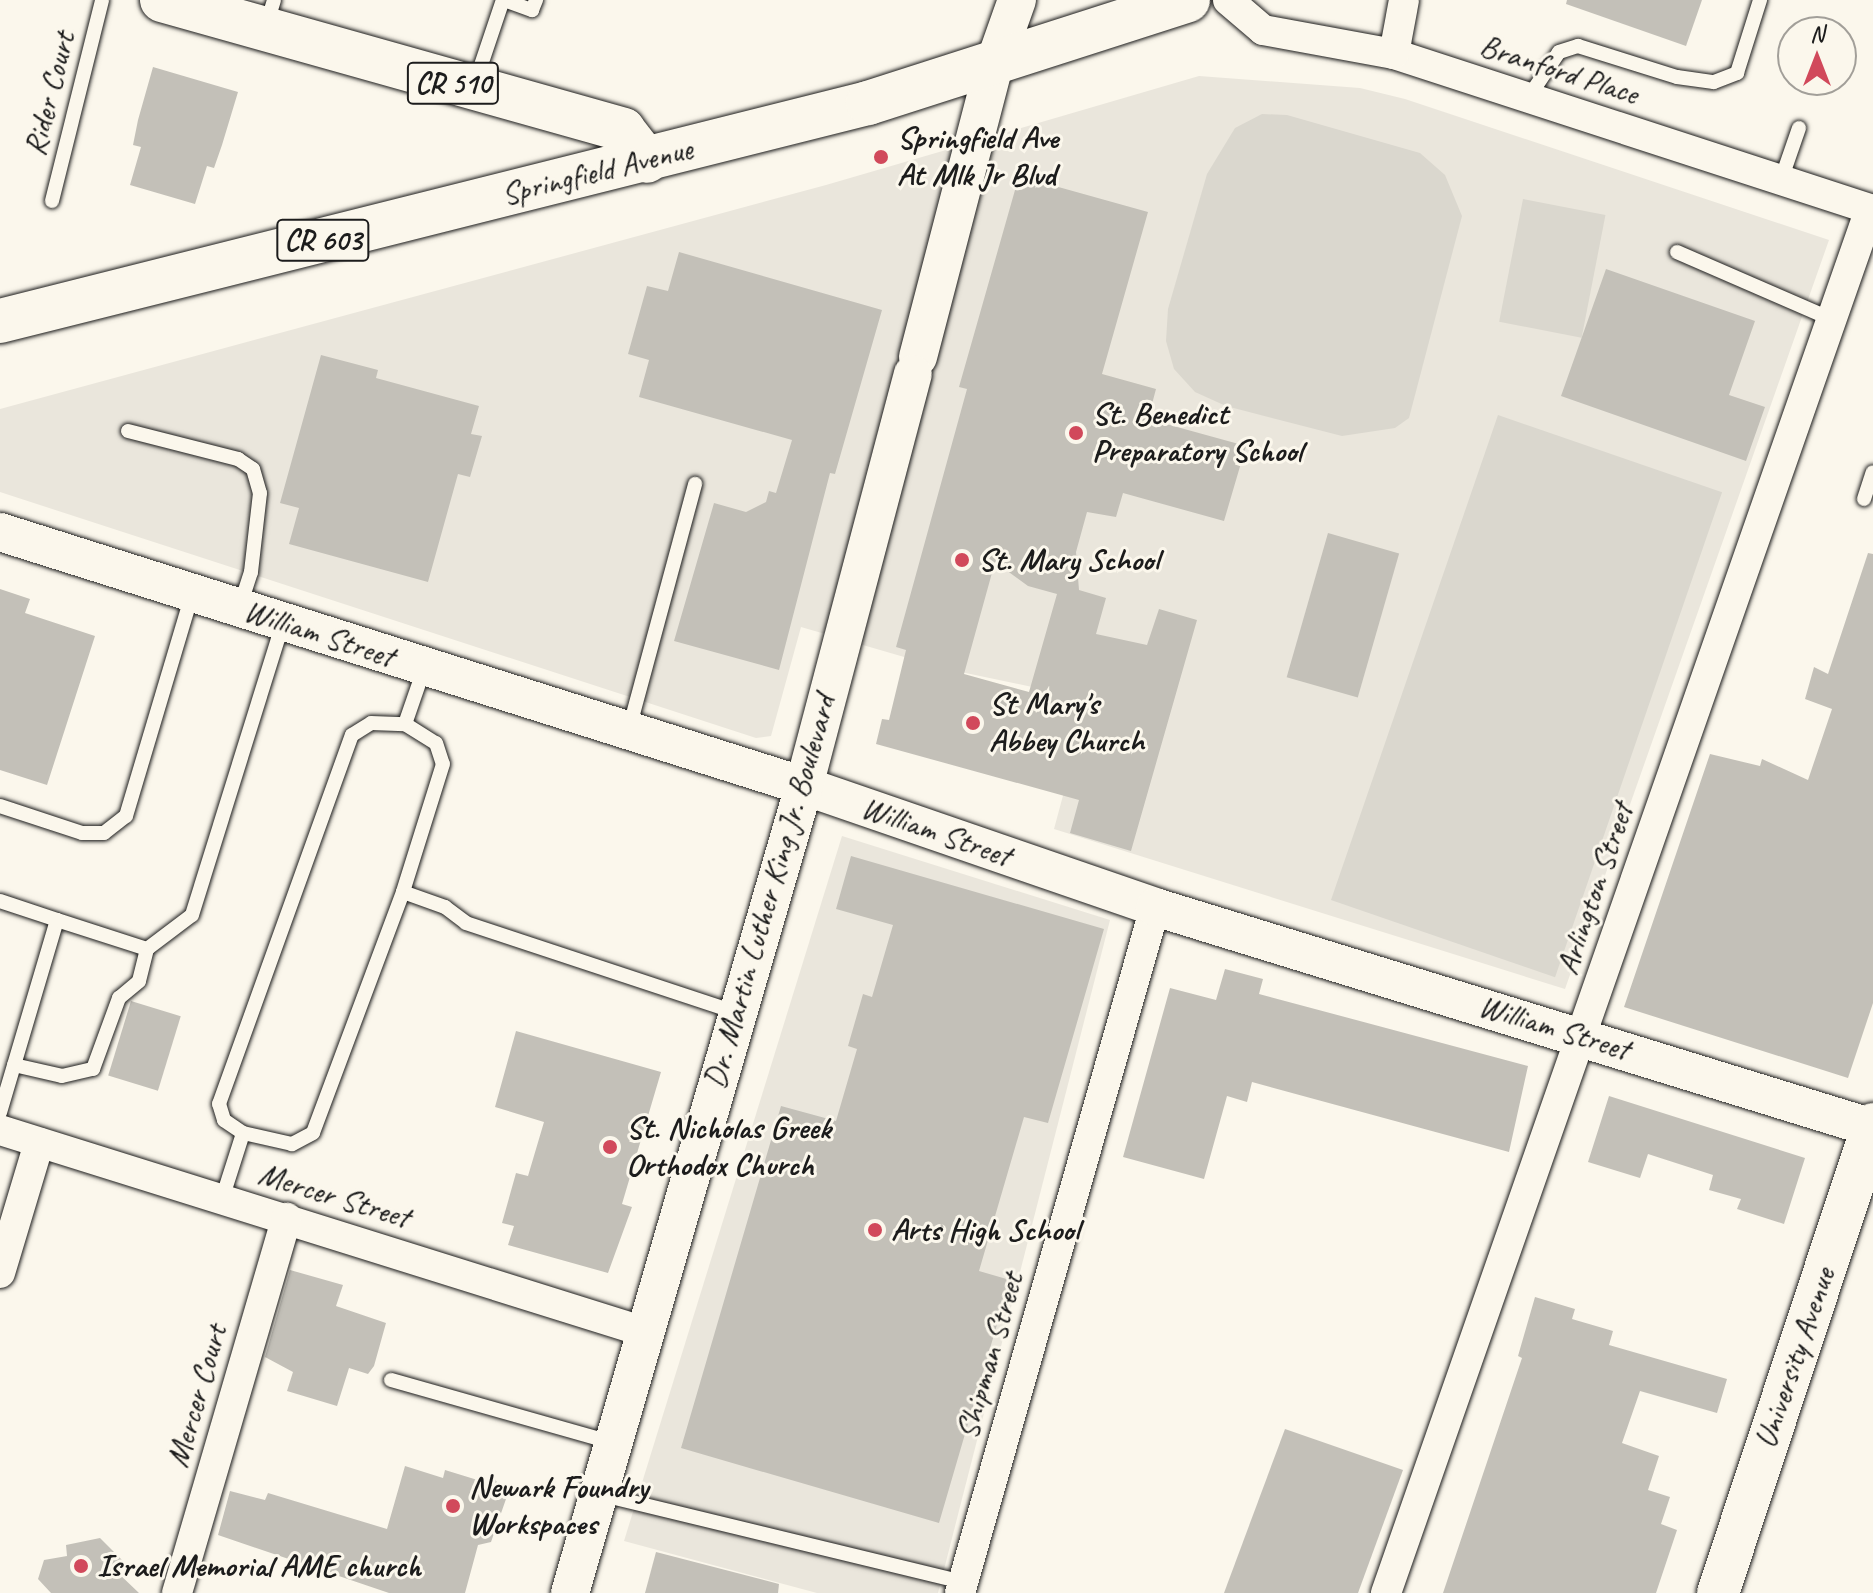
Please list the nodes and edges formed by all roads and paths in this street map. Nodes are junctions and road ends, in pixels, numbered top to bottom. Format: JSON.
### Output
{"nodes":[{"id":1,"x":102,"y":0,"type":"edge"},
{"id":2,"x":504,"y":0,"type":"edge"},
{"id":3,"x":536,"y":0,"type":"edge"},
{"id":4,"x":1017,"y":0,"type":"edge"},
{"id":5,"x":1188,"y":0,"type":"edge"},
{"id":6,"x":1228,"y":0,"type":"edge"},
{"id":7,"x":1404,"y":0,"type":"edge"},
{"id":8,"x":1760,"y":0,"type":"edge"},
{"id":9,"x":173,"y":1,"type":"edge"},
{"id":10,"x":257,"y":14,"type":"edge"},
{"id":11,"x":1394,"y":54,"type":"junction"},
{"id":12,"x":995,"y":62,"type":"junction"},
{"id":13,"x":473,"y":88,"type":"junction"},
{"id":14,"x":1528,"y":98,"type":"junction"},
{"id":15,"x":1799,"y":128,"type":"dead end"},
{"id":16,"x":647,"y":161,"type":"junction"},
{"id":17,"x":1781,"y":180,"type":"junction"},
{"id":18,"x":52,"y":201,"type":"dead end"},
{"id":19,"x":1872,"y":209,"type":"edge"},
{"id":20,"x":1677,"y":252,"type":"dead end"},
{"id":21,"x":1831,"y":319,"type":"junction"},
{"id":22,"x":0,"y":321,"type":"edge"},
{"id":23,"x":128,"y":431,"type":"dead end"},
{"id":24,"x":1873,"y":472,"type":"edge"},
{"id":25,"x":695,"y":484,"type":"dead end"},
{"id":26,"x":1864,"y":499,"type":"dead end"},
{"id":27,"x":0,"y":532,"type":"edge"},
{"id":28,"x":193,"y":592,"type":"junction"},
{"id":29,"x":240,"y":607,"type":"junction"},
{"id":30,"x":283,"y":622,"type":"junction"},
{"id":31,"x":424,"y":669,"type":"junction"},
{"id":32,"x":405,"y":724,"type":"junction"},
{"id":33,"x":628,"y":733,"type":"junction"},
{"id":34,"x":804,"y":786,"type":"junction"},
{"id":35,"x":0,"y":806,"type":"edge"},
{"id":36,"x":403,"y":892,"type":"junction"},
{"id":37,"x":0,"y":901,"type":"edge"},
{"id":38,"x":1155,"y":907,"type":"junction"},
{"id":39,"x":57,"y":920,"type":"junction"},
{"id":40,"x":147,"y":949,"type":"junction"},
{"id":41,"x":735,"y":1012,"type":"junction"},
{"id":42,"x":1583,"y":1035,"type":"junction"},
{"id":43,"x":14,"y":1065,"type":"junction"},
{"id":44,"x":0,"y":1113,"type":"edge"},
{"id":45,"x":1873,"y":1126,"type":"edge"},
{"id":46,"x":0,"y":1130,"type":"edge"},
{"id":47,"x":243,"y":1133,"type":"junction"},
{"id":48,"x":39,"y":1143,"type":"junction"},
{"id":49,"x":222,"y":1199,"type":"junction"},
{"id":50,"x":287,"y":1218,"type":"junction"},
{"id":51,"x":0,"y":1273,"type":"edge"},
{"id":52,"x":645,"y":1332,"type":"junction"},
{"id":53,"x":391,"y":1380,"type":"dead end"},
{"id":54,"x":613,"y":1443,"type":"junction"},
{"id":55,"x":598,"y":1494,"type":"junction"},
{"id":56,"x":961,"y":1587,"type":"edge"},
{"id":57,"x":177,"y":1593,"type":"edge"},
{"id":58,"x":570,"y":1593,"type":"edge"},
{"id":59,"x":1386,"y":1593,"type":"edge"},
{"id":60,"x":1718,"y":1593,"type":"edge"}],
"edges":[{"from":1,"to":18,"type":"lane","name":"Rider Court"},
{"from":2,"to":3,"type":"lane"},
{"from":2,"to":13,"type":"lane"},
{"from":4,"to":12,"type":"street","name":"Dr. Martin Luther King Jr. Boulevard"},
{"from":5,"to":12,"type":"main road","name":"Springfield Avenue"},
{"from":6,"to":11,"type":"street","name":"Branford Place"},
{"from":7,"to":11,"type":"street"},
{"from":8,"to":14,"type":"lane"},
{"from":9,"to":10,"type":"main road","number":"CR 510"},
{"from":10,"to":13,"type":"main road","number":"CR 510"},
{"from":11,"to":14,"type":"street","name":"Branford Place"},
{"from":12,"to":16,"type":"main road","name":"Springfield Avenue"},
{"from":12,"to":34,"type":"street","name":"Dr. Martin Luther King Jr. Boulevard"},
{"from":13,"to":16,"type":"main road","number":"CR 510"},
{"from":14,"to":17,"type":"street","name":"Branford Place"},
{"from":15,"to":17,"type":"lane"},
{"from":16,"to":22,"type":"main road","name":"Springfield Avenue","number":"CR 603"},
{"from":17,"to":19,"type":"street","name":"Branford Place"},
{"from":19,"to":21,"type":"street","name":"Arlington Street"},
{"from":20,"to":21,"type":"lane"},
{"from":21,"to":42,"type":"street","name":"Arlington Street"},
{"from":23,"to":29,"type":"lane"},
{"from":24,"to":26,"type":"lane"},
{"from":25,"to":33,"type":"lane"},
{"from":27,"to":28,"type":"street","name":"William Street"},
{"from":28,"to":29,"type":"street","name":"William Street"},
{"from":28,"to":35,"type":"lane"},
{"from":29,"to":30,"type":"street","name":"William Street"},
{"from":30,"to":31,"type":"street","name":"William Street"},
{"from":30,"to":40,"type":"lane"},
{"from":31,"to":32,"type":"lane"},
{"from":31,"to":33,"type":"street","name":"William Street"},
{"from":32,"to":36,"type":"lane"},
{"from":32,"to":47,"type":"lane"},
{"from":33,"to":34,"type":"street","name":"William Street"},
{"from":34,"to":38,"type":"street","name":"William Street"},
{"from":34,"to":41,"type":"street","name":"Dr. Martin Luther King Jr. Boulevard"},
{"from":36,"to":41,"type":"lane"},
{"from":36,"to":47,"type":"lane"},
{"from":37,"to":39,"type":"lane"},
{"from":38,"to":42,"type":"street","name":"William Street"},
{"from":38,"to":56,"type":"street","name":"Shipman Street"},
{"from":39,"to":40,"type":"lane"},
{"from":39,"to":43,"type":"lane"},
{"from":40,"to":43,"type":"lane"},
{"from":41,"to":52,"type":"street","name":"Dr. Martin Luther King Jr. Boulevard"},
{"from":42,"to":45,"type":"street","name":"William Street"},
{"from":42,"to":59,"type":"street","name":"Arlington Street"},
{"from":43,"to":44,"type":"lane"},
{"from":45,"to":60,"type":"main road","name":"University Avenue"},
{"from":46,"to":48,"type":"street","name":"Mercer Street"},
{"from":47,"to":49,"type":"lane"},
{"from":48,"to":49,"type":"street","name":"Mercer Street"},
{"from":48,"to":51,"type":"street"},
{"from":49,"to":50,"type":"street","name":"Mercer Street"},
{"from":50,"to":52,"type":"street","name":"Mercer Street"},
{"from":50,"to":57,"type":"street","name":"Mercer Court"},
{"from":52,"to":54,"type":"street","name":"Dr. Martin Luther King Jr. Boulevard"},
{"from":53,"to":54,"type":"lane"},
{"from":54,"to":55,"type":"street","name":"Dr. Martin Luther King Jr. Boulevard"},
{"from":55,"to":56,"type":"lane"},
{"from":55,"to":58,"type":"street","name":"Dr. Martin Luther King Jr. Boulevard"}]}
